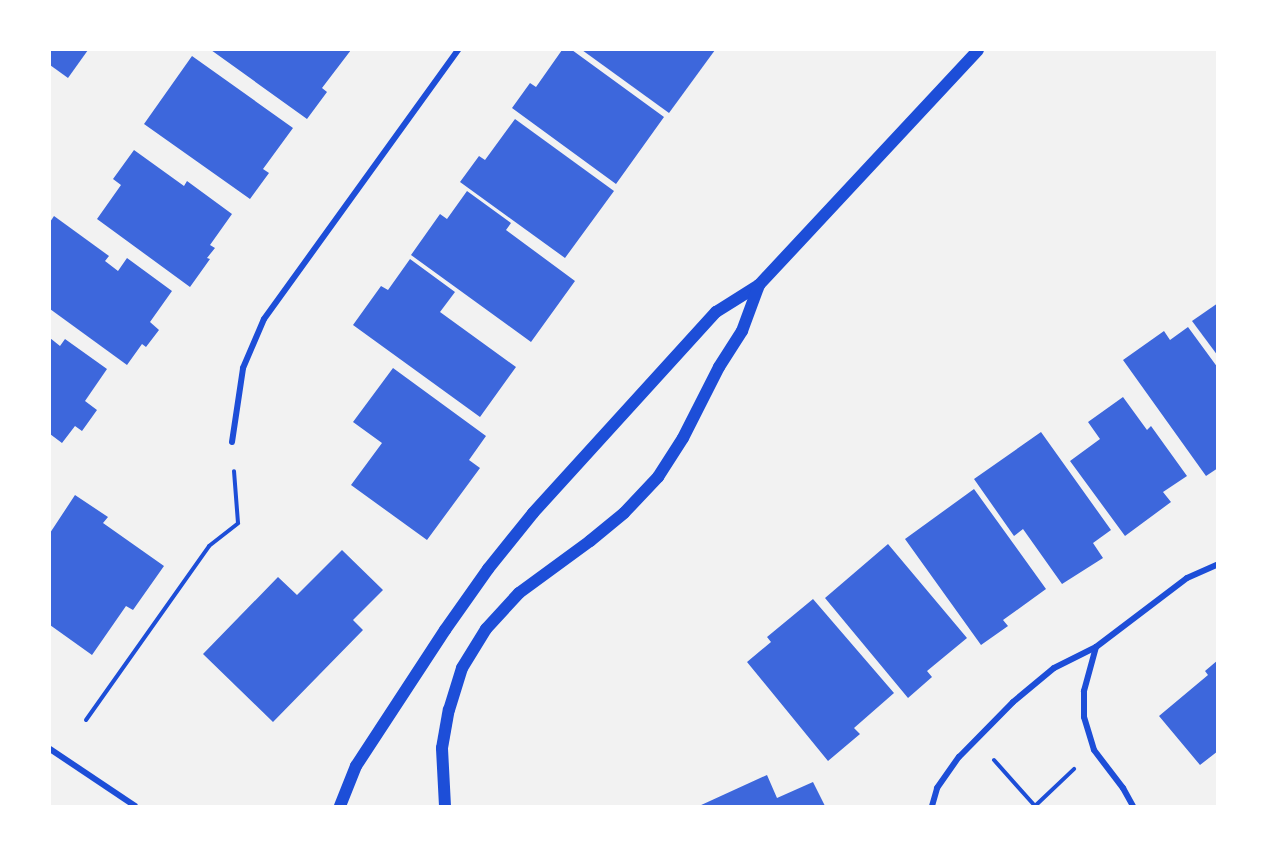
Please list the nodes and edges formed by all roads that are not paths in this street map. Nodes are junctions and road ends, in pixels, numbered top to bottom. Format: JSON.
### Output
{"nodes":[{"id":1,"x":458,"y":50,"type":"edge"},
{"id":2,"x":978,"y":50,"type":"edge"},
{"id":3,"x":759,"y":285,"type":"junction"},
{"id":4,"x":232,"y":442,"type":"road end"},
{"id":5,"x":1218,"y":564,"type":"edge"},
{"id":6,"x":1096,"y":647,"type":"junction"},
{"id":7,"x":50,"y":749,"type":"edge"},
{"id":8,"x":135,"y":807,"type":"edge"},
{"id":9,"x":340,"y":807,"type":"edge"},
{"id":10,"x":445,"y":807,"type":"edge"},
{"id":11,"x":932,"y":807,"type":"edge"},
{"id":12,"x":1133,"y":807,"type":"edge"}],
"edges":[{"from":1,"to":4,"type":"street"},
{"from":2,"to":3,"type":"main road"},
{"from":3,"to":9,"type":"main road"},
{"from":3,"to":10,"type":"main road"},
{"from":5,"to":6,"type":"street"},
{"from":6,"to":11,"type":"street"},
{"from":6,"to":12,"type":"street"},
{"from":7,"to":8,"type":"street"}]}
